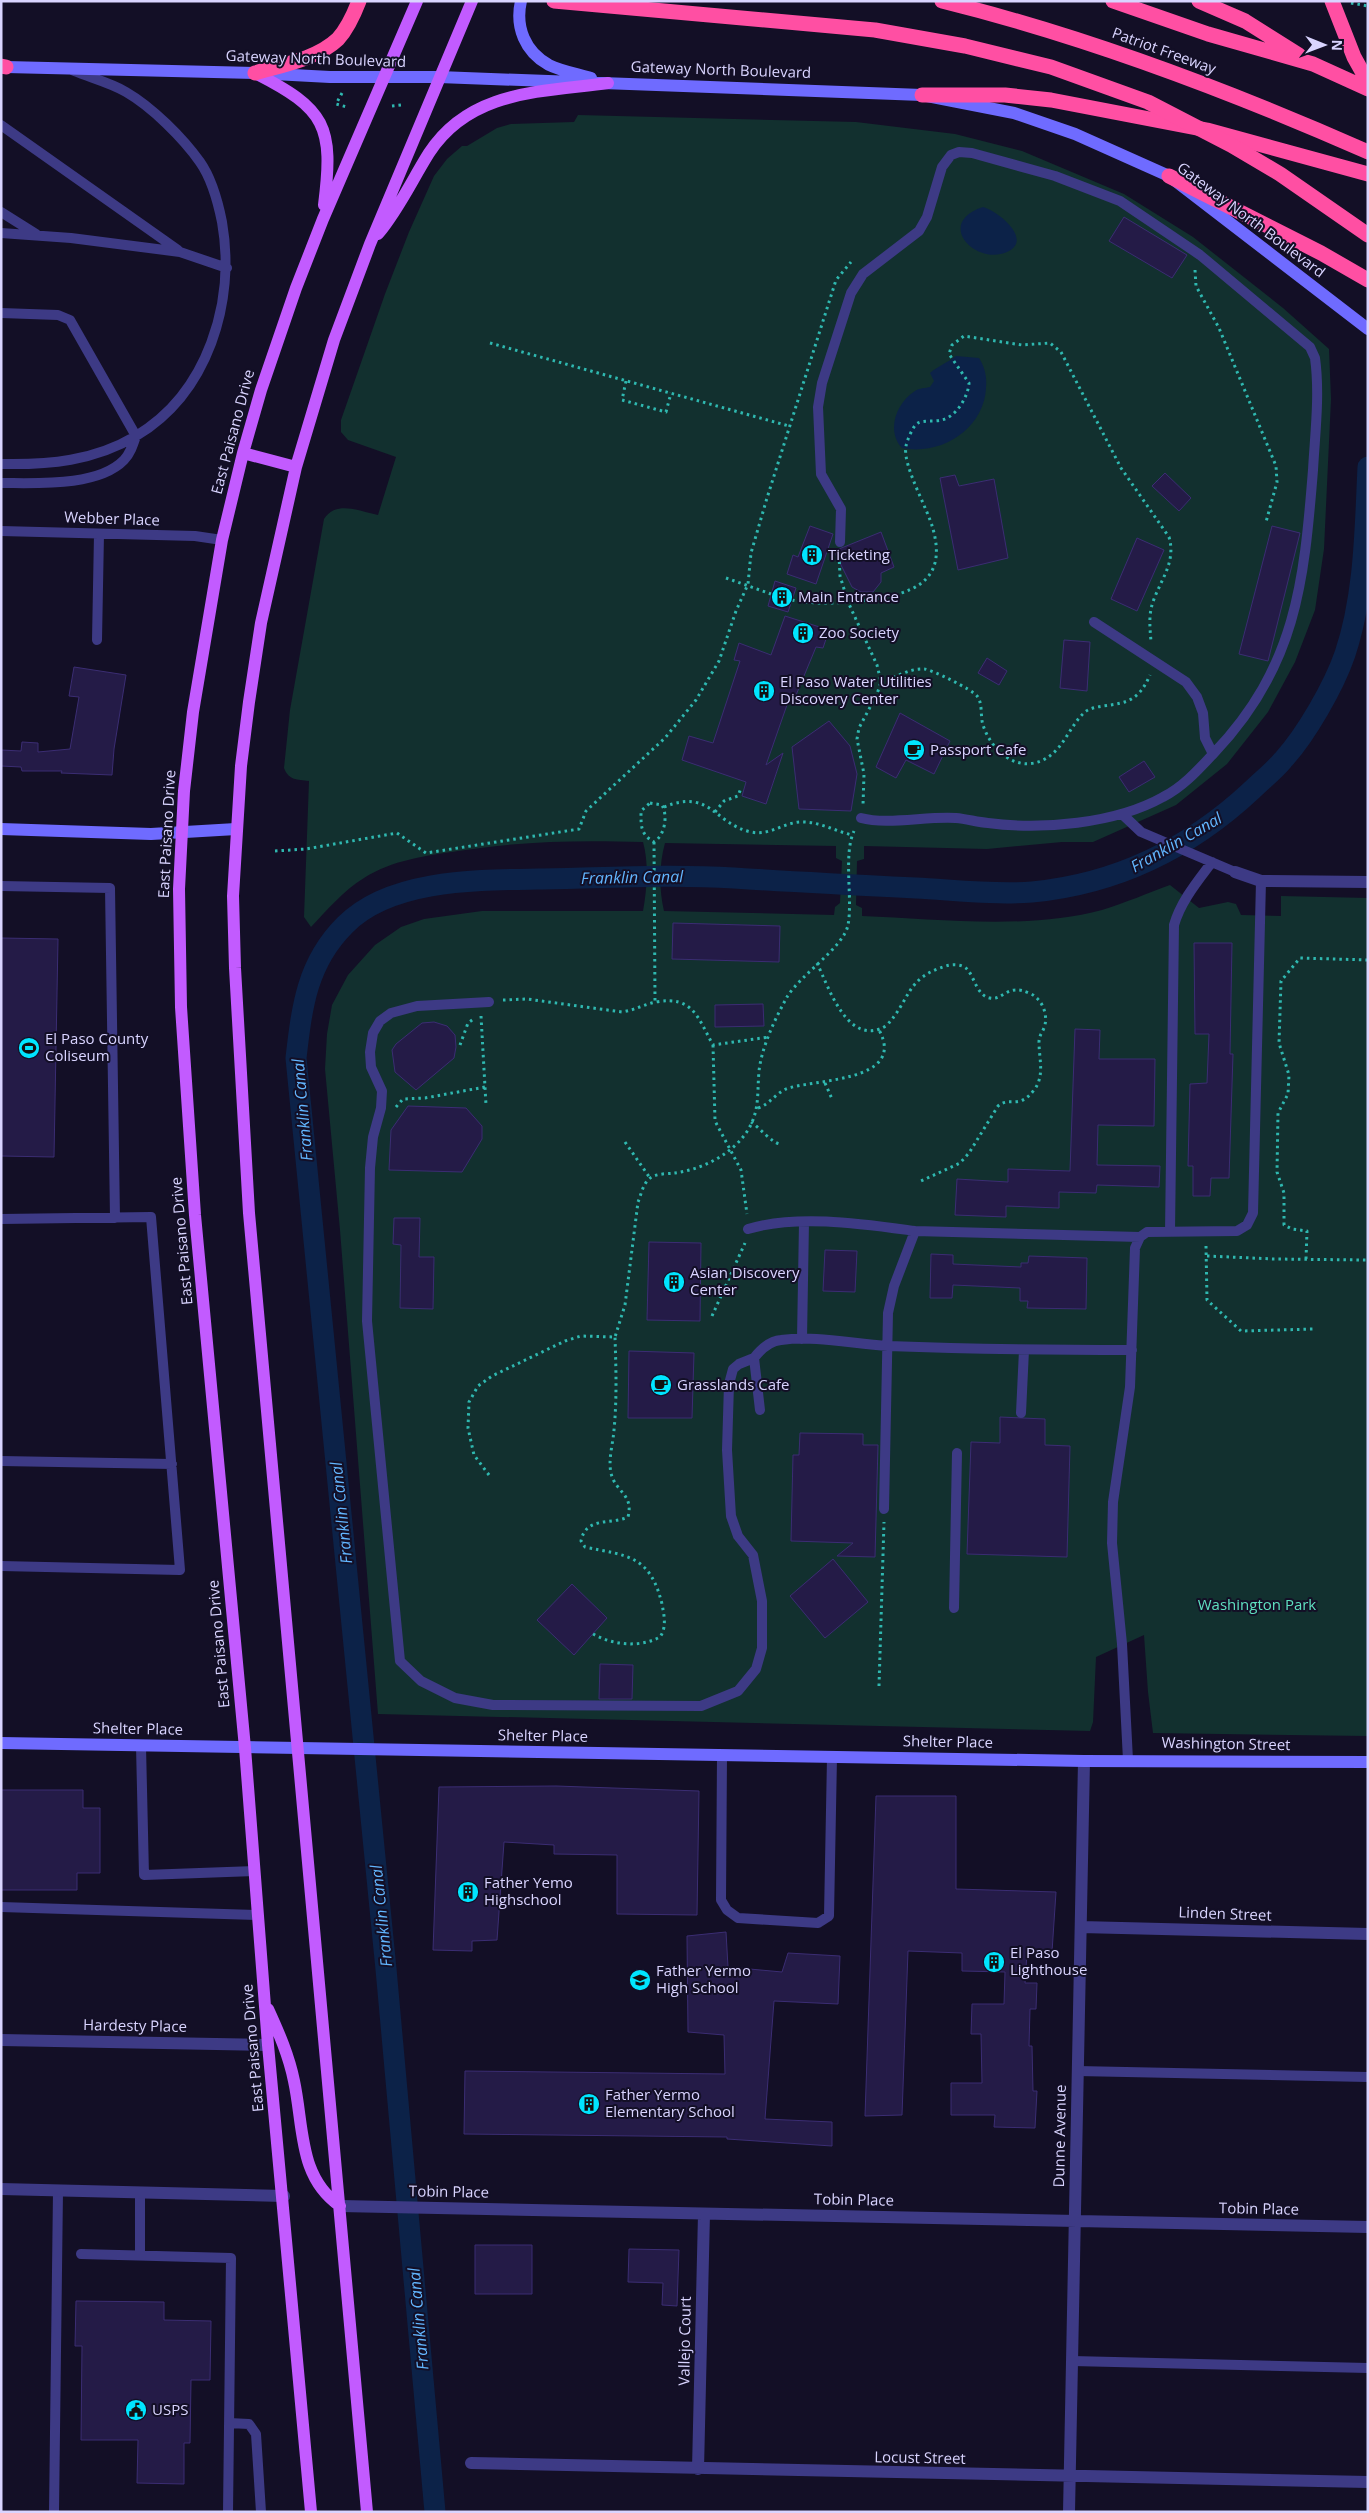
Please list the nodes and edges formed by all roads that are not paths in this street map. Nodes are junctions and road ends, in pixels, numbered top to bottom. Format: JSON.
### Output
{"nodes":[{"id":1,"x":359,"y":1,"type":"edge"},
{"id":2,"x":417,"y":1,"type":"edge"},
{"id":3,"x":472,"y":1,"type":"edge"},
{"id":4,"x":521,"y":1,"type":"edge"},
{"id":5,"x":554,"y":1,"type":"edge"},
{"id":6,"x":942,"y":1,"type":"edge"},
{"id":7,"x":1113,"y":1,"type":"edge"},
{"id":8,"x":1199,"y":1,"type":"edge"},
{"id":9,"x":1332,"y":1,"type":"edge"},
{"id":10,"x":1313,"y":64,"type":"junction"},
{"id":11,"x":3,"y":67,"type":"edge"},
{"id":12,"x":68,"y":68,"type":"junction"},
{"id":13,"x":255,"y":73,"type":"junction"},
{"id":14,"x":439,"y":77,"type":"junction"},
{"id":15,"x":386,"y":78,"type":"junction"},
{"id":16,"x":1368,"y":82,"type":"edge"},
{"id":17,"x":608,"y":83,"type":"junction"},
{"id":18,"x":1368,"y":88,"type":"edge"},
{"id":19,"x":922,"y":95,"type":"junction"},
{"id":20,"x":1,"y":125,"type":"edge"},
{"id":21,"x":1368,"y":152,"type":"edge"},
{"id":22,"x":1368,"y":174,"type":"edge"},
{"id":23,"x":1169,"y":176,"type":"junction"},
{"id":24,"x":1,"y":212,"type":"edge"},
{"id":25,"x":323,"y":218,"type":"junction"},
{"id":26,"x":1,"y":232,"type":"edge"},
{"id":27,"x":38,"y":235,"type":"junction"},
{"id":28,"x":1368,"y":235,"type":"edge"},
{"id":29,"x":370,"y":244,"type":"junction"},
{"id":30,"x":180,"y":252,"type":"junction"},
{"id":31,"x":227,"y":268,"type":"junction"},
{"id":32,"x":1368,"y":280,"type":"edge"},
{"id":33,"x":1,"y":313,"type":"edge"},
{"id":34,"x":1368,"y":329,"type":"edge"},
{"id":35,"x":136,"y":436,"type":"junction"},
{"id":36,"x":243,"y":453,"type":"junction"},
{"id":37,"x":1,"y":464,"type":"edge"},
{"id":38,"x":296,"y":466,"type":"junction"},
{"id":39,"x":1,"y":483,"type":"edge"},
{"id":40,"x":1,"y":531,"type":"edge"},
{"id":41,"x":99,"y":534,"type":"junction"},
{"id":42,"x":222,"y":540,"type":"junction"},
{"id":43,"x":840,"y":542,"type":"road end"},
{"id":44,"x":1094,"y":622,"type":"dead end"},
{"id":45,"x":97,"y":640,"type":"dead end"},
{"id":46,"x":1213,"y":754,"type":"junction"},
{"id":47,"x":1122,"y":814,"type":"junction"},
{"id":48,"x":861,"y":818,"type":"road end"},
{"id":49,"x":1,"y":829,"type":"edge"},
{"id":50,"x":236,"y":829,"type":"junction"},
{"id":51,"x":182,"y":832,"type":"junction"},
{"id":52,"x":1208,"y":861,"type":"junction"},
{"id":53,"x":1235,"y":872,"type":"joint"},
{"id":54,"x":1261,"y":880,"type":"junction"},
{"id":55,"x":1368,"y":882,"type":"edge"},
{"id":56,"x":1,"y":886,"type":"edge"},
{"id":57,"x":489,"y":1002,"type":"road end"},
{"id":58,"x":116,"y":1218,"type":"junction"},
{"id":59,"x":1,"y":1219,"type":"edge"},
{"id":60,"x":804,"y":1222,"type":"junction"},
{"id":61,"x":748,"y":1229,"type":"road end"},
{"id":62,"x":915,"y":1231,"type":"junction"},
{"id":63,"x":1170,"y":1232,"type":"junction"},
{"id":64,"x":1140,"y":1237,"type":"junction"},
{"id":65,"x":802,"y":1338,"type":"junction"},
{"id":66,"x":886,"y":1346,"type":"junction"},
{"id":67,"x":1024,"y":1350,"type":"junction"},
{"id":68,"x":1132,"y":1350,"type":"junction"},
{"id":69,"x":754,"y":1358,"type":"junction"},
{"id":70,"x":760,"y":1410,"type":"dead end"},
{"id":71,"x":1021,"y":1413,"type":"dead end"},
{"id":72,"x":958,"y":1453,"type":"dead end"},
{"id":73,"x":1,"y":1461,"type":"edge"},
{"id":74,"x":172,"y":1464,"type":"junction"},
{"id":75,"x":884,"y":1509,"type":"road end"},
{"id":76,"x":1,"y":1566,"type":"edge"},
{"id":77,"x":954,"y":1608,"type":"dead end"},
{"id":78,"x":1,"y":1742,"type":"edge"},
{"id":79,"x":141,"y":1746,"type":"junction"},
{"id":80,"x":245,"y":1748,"type":"junction"},
{"id":81,"x":298,"y":1748,"type":"junction"},
{"id":82,"x":722,"y":1755,"type":"junction"},
{"id":83,"x":832,"y":1757,"type":"junction"},
{"id":84,"x":1084,"y":1760,"type":"junction"},
{"id":85,"x":1128,"y":1760,"type":"junction"},
{"id":86,"x":1368,"y":1762,"type":"edge"},
{"id":87,"x":255,"y":1871,"type":"junction"},
{"id":88,"x":1,"y":1907,"type":"edge"},
{"id":89,"x":258,"y":1915,"type":"junction"},
{"id":90,"x":1081,"y":1926,"type":"junction"},
{"id":91,"x":1368,"y":1934,"type":"edge"},
{"id":92,"x":265,"y":2002,"type":"junction"},
{"id":93,"x":1,"y":2040,"type":"edge"},
{"id":94,"x":268,"y":2045,"type":"junction"},
{"id":95,"x":1077,"y":2071,"type":"junction"},
{"id":96,"x":1368,"y":2077,"type":"edge"},
{"id":97,"x":1,"y":2189,"type":"edge"},
{"id":98,"x":58,"y":2191,"type":"junction"},
{"id":99,"x":140,"y":2193,"type":"junction"},
{"id":100,"x":284,"y":2196,"type":"junction"},
{"id":101,"x":340,"y":2206,"type":"junction"},
{"id":102,"x":704,"y":2214,"type":"junction"},
{"id":103,"x":1074,"y":2222,"type":"junction"},
{"id":104,"x":1368,"y":2227,"type":"edge"},
{"id":105,"x":81,"y":2254,"type":"dead end"},
{"id":106,"x":140,"y":2256,"type":"junction"},
{"id":107,"x":1072,"y":2360,"type":"junction"},
{"id":108,"x":1368,"y":2368,"type":"edge"},
{"id":109,"x":229,"y":2423,"type":"junction"},
{"id":110,"x":471,"y":2463,"type":"dead end"},
{"id":111,"x":698,"y":2469,"type":"junction"},
{"id":112,"x":1069,"y":2477,"type":"junction"},
{"id":113,"x":1368,"y":2482,"type":"edge"},
{"id":114,"x":54,"y":2512,"type":"edge"},
{"id":115,"x":228,"y":2512,"type":"edge"},
{"id":116,"x":261,"y":2512,"type":"edge"},
{"id":117,"x":311,"y":2512,"type":"edge"},
{"id":118,"x":367,"y":2512,"type":"edge"},
{"id":119,"x":1069,"y":2512,"type":"edge"}],
"edges":[{"from":1,"to":13,"type":"highway"},
{"from":2,"to":15,"type":"main road","name":"East Paisano Drive"},
{"from":3,"to":14,"type":"main road"},
{"from":4,"to":17,"type":"street"},
{"from":5,"to":28,"type":"highway","bridge":true},
{"from":6,"to":21,"type":"highway","name":"Patriot Freeway"},
{"from":7,"to":10,"type":"highway","name":"Patriot Freeway"},
{"from":8,"to":10,"type":"highway"},
{"from":9,"to":16,"type":"highway"},
{"from":10,"to":18,"type":"highway","name":"Patriot Freeway"},
{"from":11,"to":12,"type":"street","name":"Gateway North Boulevard"},
{"from":12,"to":13,"type":"street","name":"Gateway North Boulevard"},
{"from":12,"to":31,"type":"lane"},
{"from":13,"to":15,"type":"street","name":"Gateway North Boulevard"},
{"from":13,"to":25,"type":"main road"},
{"from":14,"to":15,"type":"street","name":"Gateway North Boulevard"},
{"from":14,"to":17,"type":"street","name":"Gateway North Boulevard"},
{"from":14,"to":29,"type":"main road"},
{"from":15,"to":25,"type":"main road","name":"East Paisano Drive"},
{"from":17,"to":19,"type":"street","name":"Gateway North Boulevard"},
{"from":17,"to":29,"type":"main road"},
{"from":19,"to":22,"type":"highway"},
{"from":19,"to":23,"type":"street","name":"Gateway North Boulevard"},
{"from":20,"to":30,"type":"lane"},
{"from":23,"to":32,"type":"highway"},
{"from":23,"to":34,"type":"street","name":"Gateway North Boulevard"},
{"from":24,"to":27,"type":"lane"},
{"from":25,"to":36,"type":"main road","name":"East Paisano Drive"},
{"from":26,"to":27,"type":"lane"},
{"from":27,"to":30,"type":"lane"},
{"from":29,"to":38,"type":"main road"},
{"from":30,"to":31,"type":"lane"},
{"from":31,"to":35,"type":"lane"},
{"from":33,"to":35,"type":"lane"},
{"from":35,"to":37,"type":"lane"},
{"from":35,"to":39,"type":"lane"},
{"from":36,"to":38,"type":"main road"},
{"from":36,"to":42,"type":"main road","name":"East Paisano Drive"},
{"from":38,"to":50,"type":"main road"},
{"from":40,"to":41,"type":"lane","name":"Webber Place"},
{"from":41,"to":42,"type":"lane","name":"Webber Place"},
{"from":41,"to":45,"type":"lane"},
{"from":42,"to":51,"type":"main road","name":"East Paisano Drive"},
{"from":43,"to":46,"type":"lane"},
{"from":44,"to":46,"type":"lane"},
{"from":46,"to":47,"type":"lane"},
{"from":47,"to":48,"type":"lane"},
{"from":47,"to":52,"type":"lane"},
{"from":49,"to":51,"type":"street"},
{"from":50,"to":51,"type":"street"},
{"from":50,"to":81,"type":"main road"},
{"from":51,"to":80,"type":"main road","name":"East Paisano Drive"},
{"from":52,"to":53,"type":"lane"},
{"from":52,"to":63,"type":"lane"},
{"from":53,"to":54,"type":"street"},
{"from":54,"to":55,"type":"street"},
{"from":54,"to":63,"type":"lane"},
{"from":56,"to":58,"type":"lane"},
{"from":57,"to":69,"type":"lane"},
{"from":58,"to":59,"type":"lane"},
{"from":58,"to":74,"type":"lane"},
{"from":60,"to":61,"type":"lane"},
{"from":60,"to":62,"type":"lane"},
{"from":60,"to":65,"type":"lane"},
{"from":62,"to":64,"type":"lane"},
{"from":62,"to":66,"type":"lane"},
{"from":63,"to":64,"type":"lane"},
{"from":64,"to":68,"type":"lane"},
{"from":65,"to":66,"type":"lane"},
{"from":65,"to":69,"type":"lane"},
{"from":66,"to":67,"type":"lane"},
{"from":66,"to":75,"type":"lane"},
{"from":67,"to":68,"type":"lane"},
{"from":67,"to":71,"type":"lane"},
{"from":68,"to":85,"type":"lane"},
{"from":69,"to":70,"type":"lane"},
{"from":72,"to":77,"type":"lane"},
{"from":73,"to":74,"type":"lane"},
{"from":74,"to":76,"type":"lane"},
{"from":78,"to":79,"type":"street","name":"Shelter Place"},
{"from":79,"to":80,"type":"street","name":"Shelter Place"},
{"from":79,"to":87,"type":"lane"},
{"from":80,"to":81,"type":"street","name":"Shelter Place"},
{"from":80,"to":87,"type":"main road","name":"East Paisano Drive"},
{"from":81,"to":82,"type":"street","name":"Shelter Place"},
{"from":81,"to":101,"type":"main road"},
{"from":82,"to":83,"type":"street","name":"Shelter Place"},
{"from":82,"to":83,"type":"lane"},
{"from":83,"to":84,"type":"street","name":"Shelter Place"},
{"from":84,"to":85,"type":"street","name":"Washington Street"},
{"from":84,"to":90,"type":"street","name":"Dunne Avenue"},
{"from":85,"to":86,"type":"street","name":"Washington Street"},
{"from":87,"to":89,"type":"main road","name":"East Paisano Drive"},
{"from":88,"to":89,"type":"lane"},
{"from":89,"to":92,"type":"main road","name":"East Paisano Drive"},
{"from":90,"to":91,"type":"street","name":"Linden Street"},
{"from":90,"to":95,"type":"street","name":"Dunne Avenue"},
{"from":92,"to":94,"type":"main road","name":"East Paisano Drive"},
{"from":92,"to":101,"type":"main road"},
{"from":93,"to":94,"type":"street","name":"Hardesty Place"},
{"from":94,"to":100,"type":"main road","name":"East Paisano Drive"},
{"from":95,"to":96,"type":"lane"},
{"from":95,"to":103,"type":"street","name":"Dunne Avenue"},
{"from":97,"to":98,"type":"street"},
{"from":98,"to":99,"type":"street"},
{"from":98,"to":114,"type":"lane"},
{"from":99,"to":100,"type":"street"},
{"from":99,"to":106,"type":"lane"},
{"from":100,"to":117,"type":"main road","name":"East Paisano Drive"},
{"from":101,"to":102,"type":"street","name":"Tobin Place"},
{"from":101,"to":118,"type":"main road"},
{"from":102,"to":103,"type":"street","name":"Tobin Place"},
{"from":102,"to":111,"type":"street","name":"Vallejo Court"},
{"from":103,"to":104,"type":"street","name":"Tobin Place"},
{"from":103,"to":107,"type":"street","name":"Dunne Avenue"},
{"from":105,"to":106,"type":"lane"},
{"from":106,"to":109,"type":"lane"},
{"from":107,"to":108,"type":"lane"},
{"from":107,"to":112,"type":"street","name":"Dunne Avenue"},
{"from":109,"to":115,"type":"lane"},
{"from":109,"to":116,"type":"lane"},
{"from":110,"to":111,"type":"street","name":"Locust Street"},
{"from":111,"to":112,"type":"street","name":"Locust Street"},
{"from":112,"to":113,"type":"street","name":"Locust Street"},
{"from":112,"to":119,"type":"street","name":"Dunne Avenue"}]}
